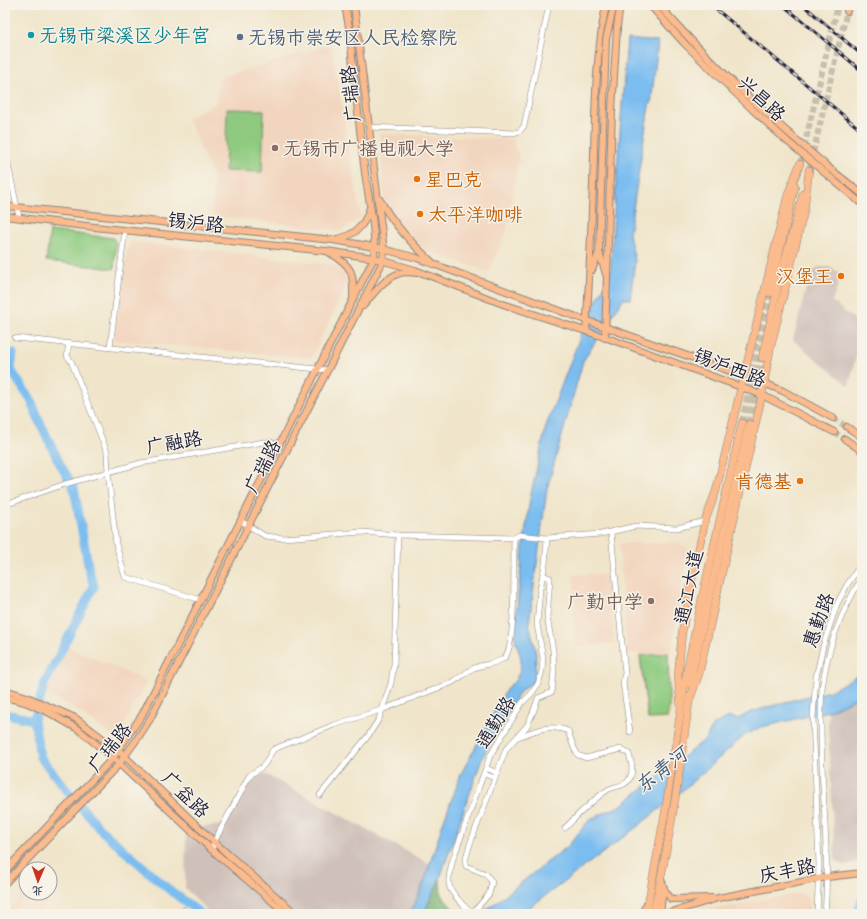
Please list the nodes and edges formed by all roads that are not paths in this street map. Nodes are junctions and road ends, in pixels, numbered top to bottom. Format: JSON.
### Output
{"nodes":[{"id":1,"x":345,"y":5,"type":"edge"},
{"id":2,"x":354,"y":5,"type":"edge"},
{"id":3,"x":549,"y":5,"type":"edge"},
{"id":4,"x":606,"y":5,"type":"edge"},
{"id":5,"x":614,"y":5,"type":"edge"},
{"id":6,"x":620,"y":5,"type":"edge"},
{"id":7,"x":650,"y":5,"type":"edge"},
{"id":8,"x":659,"y":5,"type":"edge"},
{"id":9,"x":369,"y":127,"type":"junction"},
{"id":10,"x":790,"y":139,"type":"junction"},
{"id":11,"x":5,"y":150,"type":"edge"},
{"id":12,"x":862,"y":194,"type":"edge"},
{"id":13,"x":378,"y":198,"type":"junction"},
{"id":14,"x":862,"y":204,"type":"edge"},
{"id":15,"x":5,"y":206,"type":"edge"},
{"id":16,"x":371,"y":206,"type":"junction"},
{"id":17,"x":16,"y":207,"type":"junction"},
{"id":18,"x":5,"y":216,"type":"edge"},
{"id":19,"x":19,"y":217,"type":"junction"},
{"id":20,"x":125,"y":230,"type":"junction"},
{"id":21,"x":333,"y":240,"type":"junction"},
{"id":22,"x":375,"y":248,"type":"junction"},
{"id":23,"x":384,"y":250,"type":"junction"},
{"id":24,"x":326,"y":251,"type":"junction"},
{"id":25,"x":598,"y":252,"type":"junction"},
{"id":26,"x":374,"y":258,"type":"junction"},
{"id":27,"x":383,"y":261,"type":"junction"},
{"id":28,"x":434,"y":264,"type":"junction"},
{"id":29,"x":425,"y":274,"type":"junction"},
{"id":30,"x":590,"y":276,"type":"junction"},
{"id":31,"x":608,"y":277,"type":"junction"},
{"id":32,"x":770,"y":294,"type":"tunnel mouth"},
{"id":33,"x":353,"y":300,"type":"junction"},
{"id":34,"x":356,"y":313,"type":"junction"},
{"id":35,"x":587,"y":321,"type":"junction"},
{"id":36,"x":609,"y":328,"type":"junction"},
{"id":37,"x":586,"y":331,"type":"junction"},
{"id":38,"x":15,"y":338,"type":"dead end"},
{"id":39,"x":608,"y":338,"type":"junction"},
{"id":40,"x":69,"y":343,"type":"junction"},
{"id":41,"x":110,"y":347,"type":"junction"},
{"id":42,"x":762,"y":358,"type":"tunnel mouth"},
{"id":43,"x":318,"y":369,"type":"junction"},
{"id":44,"x":327,"y":370,"type":"junction"},
{"id":45,"x":744,"y":377,"type":"junction"},
{"id":46,"x":764,"y":383,"type":"junction"},
{"id":47,"x":741,"y":387,"type":"junction"},
{"id":48,"x":762,"y":395,"type":"junction"},
{"id":49,"x":833,"y":418,"type":"tunnel mouth"},
{"id":50,"x":847,"y":426,"type":"tunnel mouth"},
{"id":51,"x":834,"y":432,"type":"tunnel mouth"},
{"id":52,"x":862,"y":437,"type":"edge"},
{"id":53,"x":845,"y":439,"type":"tunnel mouth"},
{"id":54,"x":279,"y":445,"type":"junction"},
{"id":55,"x":862,"y":451,"type":"edge"},
{"id":56,"x":108,"y":472,"type":"junction"},
{"id":57,"x":5,"y":505,"type":"edge"},
{"id":58,"x":241,"y":521,"type":"junction"},
{"id":59,"x":705,"y":521,"type":"junction"},
{"id":60,"x":248,"y":526,"type":"junction"},
{"id":61,"x":611,"y":533,"type":"junction"},
{"id":62,"x":398,"y":535,"type":"junction"},
{"id":63,"x":514,"y":538,"type":"junction"},
{"id":64,"x":547,"y":538,"type":"junction"},
{"id":65,"x":862,"y":563,"type":"edge"},
{"id":66,"x":543,"y":575,"type":"junction"},
{"id":67,"x":862,"y":578,"type":"edge"},
{"id":68,"x":201,"y":600,"type":"junction"},
{"id":69,"x":5,"y":690,"type":"edge"},
{"id":70,"x":5,"y":697,"type":"edge"},
{"id":71,"x":690,"y":699,"type":"junction"},
{"id":72,"x":26,"y":700,"type":"junction"},
{"id":73,"x":680,"y":708,"type":"junction"},
{"id":74,"x":48,"y":709,"type":"junction"},
{"id":75,"x":384,"y":709,"type":"junction"},
{"id":76,"x":630,"y":732,"type":"dead end"},
{"id":77,"x":517,"y":738,"type":"junction"},
{"id":78,"x":118,"y":750,"type":"junction"},
{"id":79,"x":125,"y":756,"type":"junction"},
{"id":80,"x":113,"y":758,"type":"junction"},
{"id":81,"x":119,"y":764,"type":"junction"},
{"id":82,"x":485,"y":771,"type":"junction"},
{"id":83,"x":496,"y":775,"type":"junction"},
{"id":84,"x":320,"y":795,"type":"dead end"},
{"id":85,"x":565,"y":828,"type":"dead end"},
{"id":86,"x":214,"y":842,"type":"junction"},
{"id":87,"x":212,"y":850,"type":"junction"},
{"id":88,"x":5,"y":871,"type":"edge"},
{"id":89,"x":862,"y":873,"type":"edge"},
{"id":90,"x":826,"y":877,"type":"junction"},
{"id":91,"x":661,"y":879,"type":"junction"},
{"id":92,"x":818,"y":879,"type":"junction"},
{"id":93,"x":5,"y":883,"type":"edge"},
{"id":94,"x":663,"y":887,"type":"junction"},
{"id":95,"x":718,"y":898,"type":"junction"},
{"id":96,"x":650,"y":901,"type":"junction"},
{"id":97,"x":287,"y":914,"type":"edge"},
{"id":98,"x":296,"y":914,"type":"edge"},
{"id":99,"x":472,"y":914,"type":"edge"},
{"id":100,"x":641,"y":914,"type":"edge"},
{"id":101,"x":646,"y":914,"type":"edge"},
{"id":102,"x":653,"y":914,"type":"edge"},
{"id":103,"x":660,"y":914,"type":"edge"},
{"id":104,"x":665,"y":914,"type":"edge"},
{"id":105,"x":817,"y":914,"type":"edge"},
{"id":106,"x":825,"y":914,"type":"edge"}],
"edges":[{"from":1,"to":16,"type":"main road","name":"广瑞路"},
{"from":2,"to":9,"type":"main road","name":"广瑞路"},
{"from":3,"to":9,"type":"street"},
{"from":4,"to":30,"type":"main road"},
{"from":5,"to":25,"type":"main road","bridge":true},
{"from":6,"to":31,"type":"main road"},
{"from":7,"to":10,"type":"main road","name":"兴昌路"},
{"from":8,"to":10,"type":"main road","name":"兴昌路"},
{"from":9,"to":13,"type":"main road","name":"广瑞路"},
{"from":10,"to":12,"type":"main road","name":"兴昌路","bridge":true},
{"from":10,"to":14,"type":"main road","name":"兴昌路","bridge":true},
{"from":11,"to":17,"type":"street"},
{"from":13,"to":23,"type":"main road","name":"广瑞路"},
{"from":13,"to":28,"type":"main road"},
{"from":15,"to":17,"type":"main road","name":"锡沪路"},
{"from":16,"to":21,"type":"main road"},
{"from":16,"to":22,"type":"main road","name":"广瑞路"},
{"from":17,"to":19,"type":"street"},
{"from":17,"to":21,"type":"main road","name":"锡沪路"},
{"from":18,"to":19,"type":"main road","name":"锡沪路"},
{"from":19,"to":20,"type":"main road","name":"锡沪路"},
{"from":20,"to":24,"type":"main road","name":"锡沪路"},
{"from":20,"to":41,"type":"street"},
{"from":21,"to":22,"type":"main road","name":"锡沪路"},
{"from":22,"to":23,"type":"main road","name":"锡沪路"},
{"from":22,"to":26,"type":"main road","name":"广瑞路"},
{"from":23,"to":27,"type":"main road","name":"广瑞路"},
{"from":23,"to":28,"type":"main road","name":"锡沪路"},
{"from":24,"to":26,"type":"main road","name":"锡沪路"},
{"from":24,"to":33,"type":"main road"},
{"from":25,"to":30,"type":"main road"},
{"from":25,"to":31,"type":"main road"},
{"from":26,"to":27,"type":"main road","name":"锡沪路"},
{"from":26,"to":33,"type":"main road","name":"广瑞路"},
{"from":27,"to":29,"type":"main road"},
{"from":27,"to":34,"type":"main road","name":"广瑞路"},
{"from":28,"to":35,"type":"main road","name":"锡沪西路"},
{"from":29,"to":34,"type":"main road"},
{"from":29,"to":37,"type":"main road","name":"锡沪西路"},
{"from":30,"to":35,"type":"main road"},
{"from":31,"to":36,"type":"main road"},
{"from":32,"to":45,"type":"highway"},
{"from":33,"to":43,"type":"main road","name":"广瑞路"},
{"from":34,"to":44,"type":"main road","name":"广瑞路"},
{"from":35,"to":36,"type":"main road","name":"锡沪西路"},
{"from":35,"to":37,"type":"main road"},
{"from":36,"to":39,"type":"main road"},
{"from":36,"to":45,"type":"main road","name":"锡沪西路"},
{"from":37,"to":39,"type":"main road","name":"锡沪西路"},
{"from":38,"to":40,"type":"street"},
{"from":39,"to":47,"type":"main road","name":"锡沪西路"},
{"from":40,"to":41,"type":"street"},
{"from":40,"to":56,"type":"street"},
{"from":41,"to":43,"type":"street"},
{"from":42,"to":46,"type":"highway"},
{"from":43,"to":44,"type":"street"},
{"from":43,"to":54,"type":"main road","name":"广瑞路"},
{"from":44,"to":60,"type":"main road","name":"广瑞路"},
{"from":45,"to":46,"type":"main road","name":"锡沪西路"},
{"from":45,"to":47,"type":"highway"},
{"from":46,"to":48,"type":"highway"},
{"from":46,"to":49,"type":"main road","name":"锡沪西路"},
{"from":47,"to":48,"type":"main road","name":"锡沪西路"},
{"from":47,"to":59,"type":"highway"},
{"from":48,"to":51,"type":"main road","name":"锡沪西路"},
{"from":48,"to":71,"type":"highway"},
{"from":50,"to":52,"type":"main road"},
{"from":53,"to":55,"type":"main road"},
{"from":54,"to":56,"type":"street","name":"广融路"},
{"from":54,"to":58,"type":"main road","name":"广瑞路"},
{"from":56,"to":57,"type":"street","name":"广融路"},
{"from":56,"to":68,"type":"street"},
{"from":58,"to":60,"type":"street"},
{"from":58,"to":68,"type":"main road","name":"广瑞路"},
{"from":59,"to":61,"type":"street"},
{"from":59,"to":73,"type":"highway"},
{"from":60,"to":62,"type":"street"},
{"from":60,"to":79,"type":"main road","name":"广瑞路"},
{"from":61,"to":64,"type":"street"},
{"from":61,"to":76,"type":"street"},
{"from":62,"to":63,"type":"street"},
{"from":62,"to":75,"type":"street"},
{"from":63,"to":64,"type":"street"},
{"from":63,"to":75,"type":"street"},
{"from":64,"to":66,"type":"street","name":"通勤路"},
{"from":65,"to":92,"type":"street","name":"惠勤路"},
{"from":66,"to":77,"type":"street"},
{"from":66,"to":82,"type":"street","name":"通勤路"},
{"from":67,"to":90,"type":"street","name":"惠勤路"},
{"from":68,"to":78,"type":"main road","name":"广瑞路"},
{"from":69,"to":72,"type":"main road"},
{"from":70,"to":72,"type":"main road"},
{"from":71,"to":73,"type":"highway","name":"通江大道"},
{"from":71,"to":91,"type":"highway","name":"通江大道"},
{"from":72,"to":74,"type":"main road"},
{"from":73,"to":96,"type":"highway","name":"通江大道"},
{"from":74,"to":78,"type":"main road","name":"广益路"},
{"from":74,"to":80,"type":"main road","name":"广益路"},
{"from":75,"to":84,"type":"street"},
{"from":75,"to":86,"type":"street"},
{"from":77,"to":83,"type":"street"},
{"from":77,"to":85,"type":"street"},
{"from":78,"to":79,"type":"main road","name":"广益路"},
{"from":78,"to":80,"type":"main road","name":"广瑞路"},
{"from":79,"to":81,"type":"main road","name":"广瑞路"},
{"from":79,"to":86,"type":"main road","name":"广益路"},
{"from":80,"to":81,"type":"main road","name":"广益路"},
{"from":80,"to":88,"type":"main road","name":"广瑞路"},
{"from":81,"to":87,"type":"main road","name":"广益路"},
{"from":81,"to":93,"type":"main road","name":"广瑞路"},
{"from":82,"to":83,"type":"street"},
{"from":82,"to":99,"type":"street","name":"通勤路"},
{"from":83,"to":99,"type":"street"},
{"from":86,"to":87,"type":"street"},
{"from":86,"to":98,"type":"main road","name":"广益路"},
{"from":87,"to":97,"type":"main road","name":"广益路"},
{"from":89,"to":90,"type":"main road","name":"庆丰路"},
{"from":90,"to":92,"type":"main road","name":"庆丰路"},
{"from":90,"to":106,"type":"street","name":"惠勤路"},
{"from":91,"to":94,"type":"main road"},
{"from":91,"to":102,"type":"highway"},
{"from":92,"to":95,"type":"main road","name":"庆丰路"},
{"from":92,"to":105,"type":"street","name":"惠勤路"},
{"from":94,"to":95,"type":"main road"},
{"from":94,"to":103,"type":"main road"},
{"from":95,"to":104,"type":"main road"},
{"from":96,"to":100,"type":"main road"},
{"from":96,"to":101,"type":"highway"}]}
